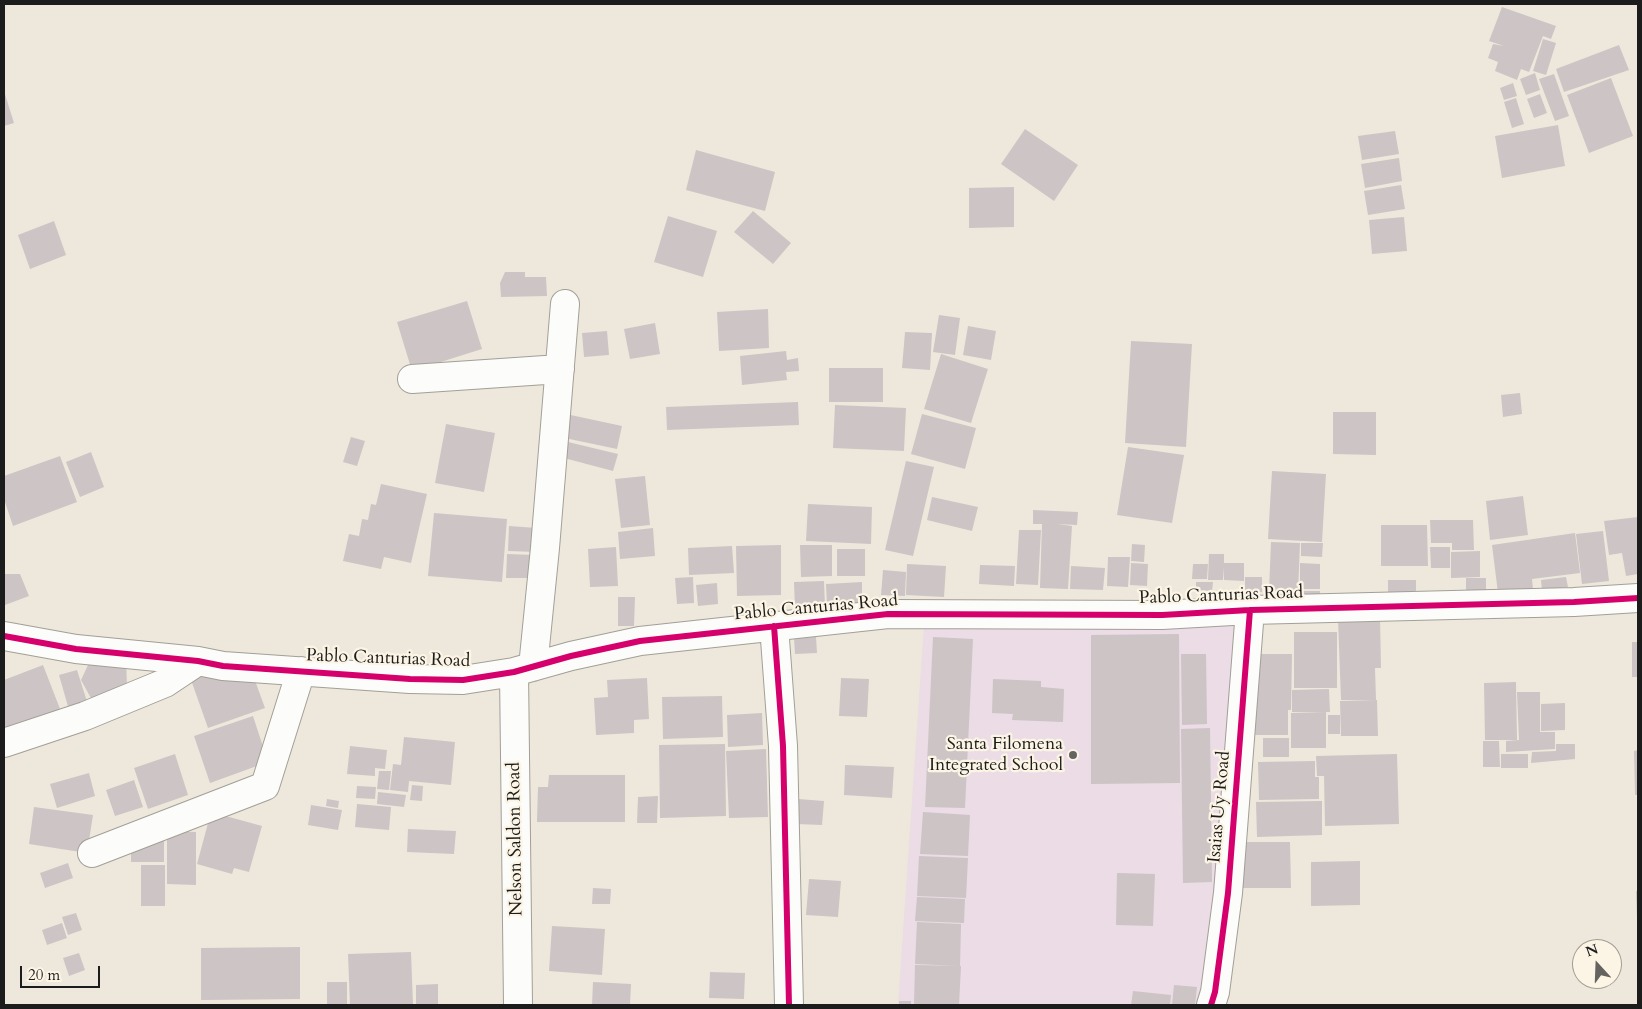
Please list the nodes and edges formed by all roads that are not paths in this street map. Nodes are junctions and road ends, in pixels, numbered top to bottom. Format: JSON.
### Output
{"nodes":[{"id":1,"x":565,"y":304,"type":"dead end"},
{"id":2,"x":560,"y":369,"type":"junction"},
{"id":3,"x":412,"y":379,"type":"dead end"},
{"id":4,"x":1638,"y":598,"type":"edge"},
{"id":5,"x":1250,"y":610,"type":"junction"},
{"id":6,"x":774,"y":626,"type":"junction"},
{"id":7,"x":4,"y":636,"type":"edge"},
{"id":8,"x":198,"y":660,"type":"junction"},
{"id":9,"x":523,"y":670,"type":"junction"},
{"id":10,"x":300,"y":671,"type":"junction"},
{"id":11,"x":4,"y":743,"type":"edge"},
{"id":12,"x":92,"y":853,"type":"dead end"},
{"id":13,"x":518,"y":1005,"type":"edge"},
{"id":14,"x":789,"y":1005,"type":"edge"},
{"id":15,"x":1211,"y":1005,"type":"edge"}],
"edges":[{"from":1,"to":2,"type":"street","name":"Nelson Saldon Road"},
{"from":2,"to":3,"type":"street"},
{"from":2,"to":9,"type":"street","name":"Nelson Saldon Road"},
{"from":4,"to":5,"type":"street","name":"Pablo Canturias Road"},
{"from":5,"to":6,"type":"street","name":"Pablo Canturias Road"},
{"from":5,"to":15,"type":"street","name":"Isaias Uy Road"},
{"from":6,"to":9,"type":"street","name":"Pablo Canturias Road"},
{"from":6,"to":14,"type":"street"},
{"from":7,"to":8,"type":"street","name":"Pablo Canturias Road"},
{"from":8,"to":10,"type":"street","name":"Pablo Canturias Road"},
{"from":8,"to":11,"type":"street"},
{"from":9,"to":10,"type":"street","name":"Pablo Canturias Road"},
{"from":9,"to":13,"type":"street","name":"Nelson Saldon Road"},
{"from":10,"to":12,"type":"street"}]}
